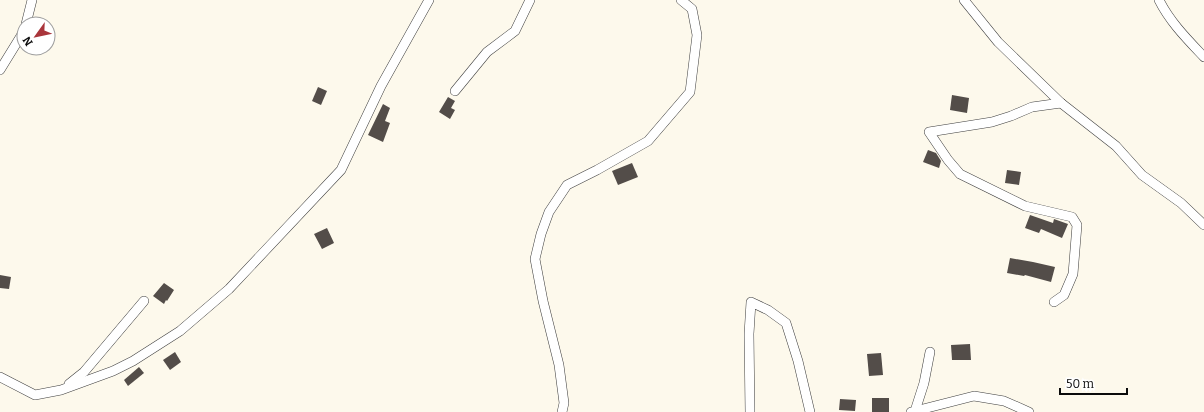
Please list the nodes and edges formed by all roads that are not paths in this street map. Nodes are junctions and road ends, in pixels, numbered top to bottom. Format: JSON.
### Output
{"nodes":[{"id":1,"x":32,"y":0,"type":"edge"},
{"id":2,"x":429,"y":0,"type":"edge"},
{"id":3,"x":530,"y":0,"type":"edge"},
{"id":4,"x":681,"y":0,"type":"edge"},
{"id":5,"x":964,"y":0,"type":"edge"},
{"id":6,"x":1158,"y":0,"type":"edge"},
{"id":7,"x":28,"y":16,"type":"edge"},
{"id":8,"x":16,"y":44,"type":"edge"},
{"id":9,"x":1204,"y":56,"type":"edge"},
{"id":10,"x":0,"y":70,"type":"edge"},
{"id":11,"x":455,"y":91,"type":"dead end"},
{"id":12,"x":1061,"y":103,"type":"junction"},
{"id":13,"x":1204,"y":225,"type":"edge"},
{"id":14,"x":144,"y":301,"type":"dead end"},
{"id":15,"x":1054,"y":302,"type":"dead end"},
{"id":16,"x":930,"y":352,"type":"dead end"},
{"id":17,"x":0,"y":377,"type":"edge"},
{"id":18,"x":61,"y":390,"type":"junction"},
{"id":19,"x":912,"y":411,"type":"edge"},
{"id":20,"x":562,"y":412,"type":"edge"},
{"id":21,"x":750,"y":412,"type":"edge"},
{"id":22,"x":810,"y":412,"type":"edge"},
{"id":23,"x":1029,"y":412,"type":"edge"}],
"edges":[{"from":1,"to":7,"type":"street"},
{"from":2,"to":18,"type":"street"},
{"from":3,"to":11,"type":"street"},
{"from":4,"to":20,"type":"street"},
{"from":5,"to":12,"type":"street"},
{"from":6,"to":9,"type":"street"},
{"from":8,"to":10,"type":"street"},
{"from":12,"to":13,"type":"street"},
{"from":12,"to":15,"type":"street"},
{"from":14,"to":18,"type":"street"},
{"from":16,"to":19,"type":"street"},
{"from":17,"to":18,"type":"street"},
{"from":19,"to":23,"type":"street"},
{"from":21,"to":22,"type":"street"}]}
